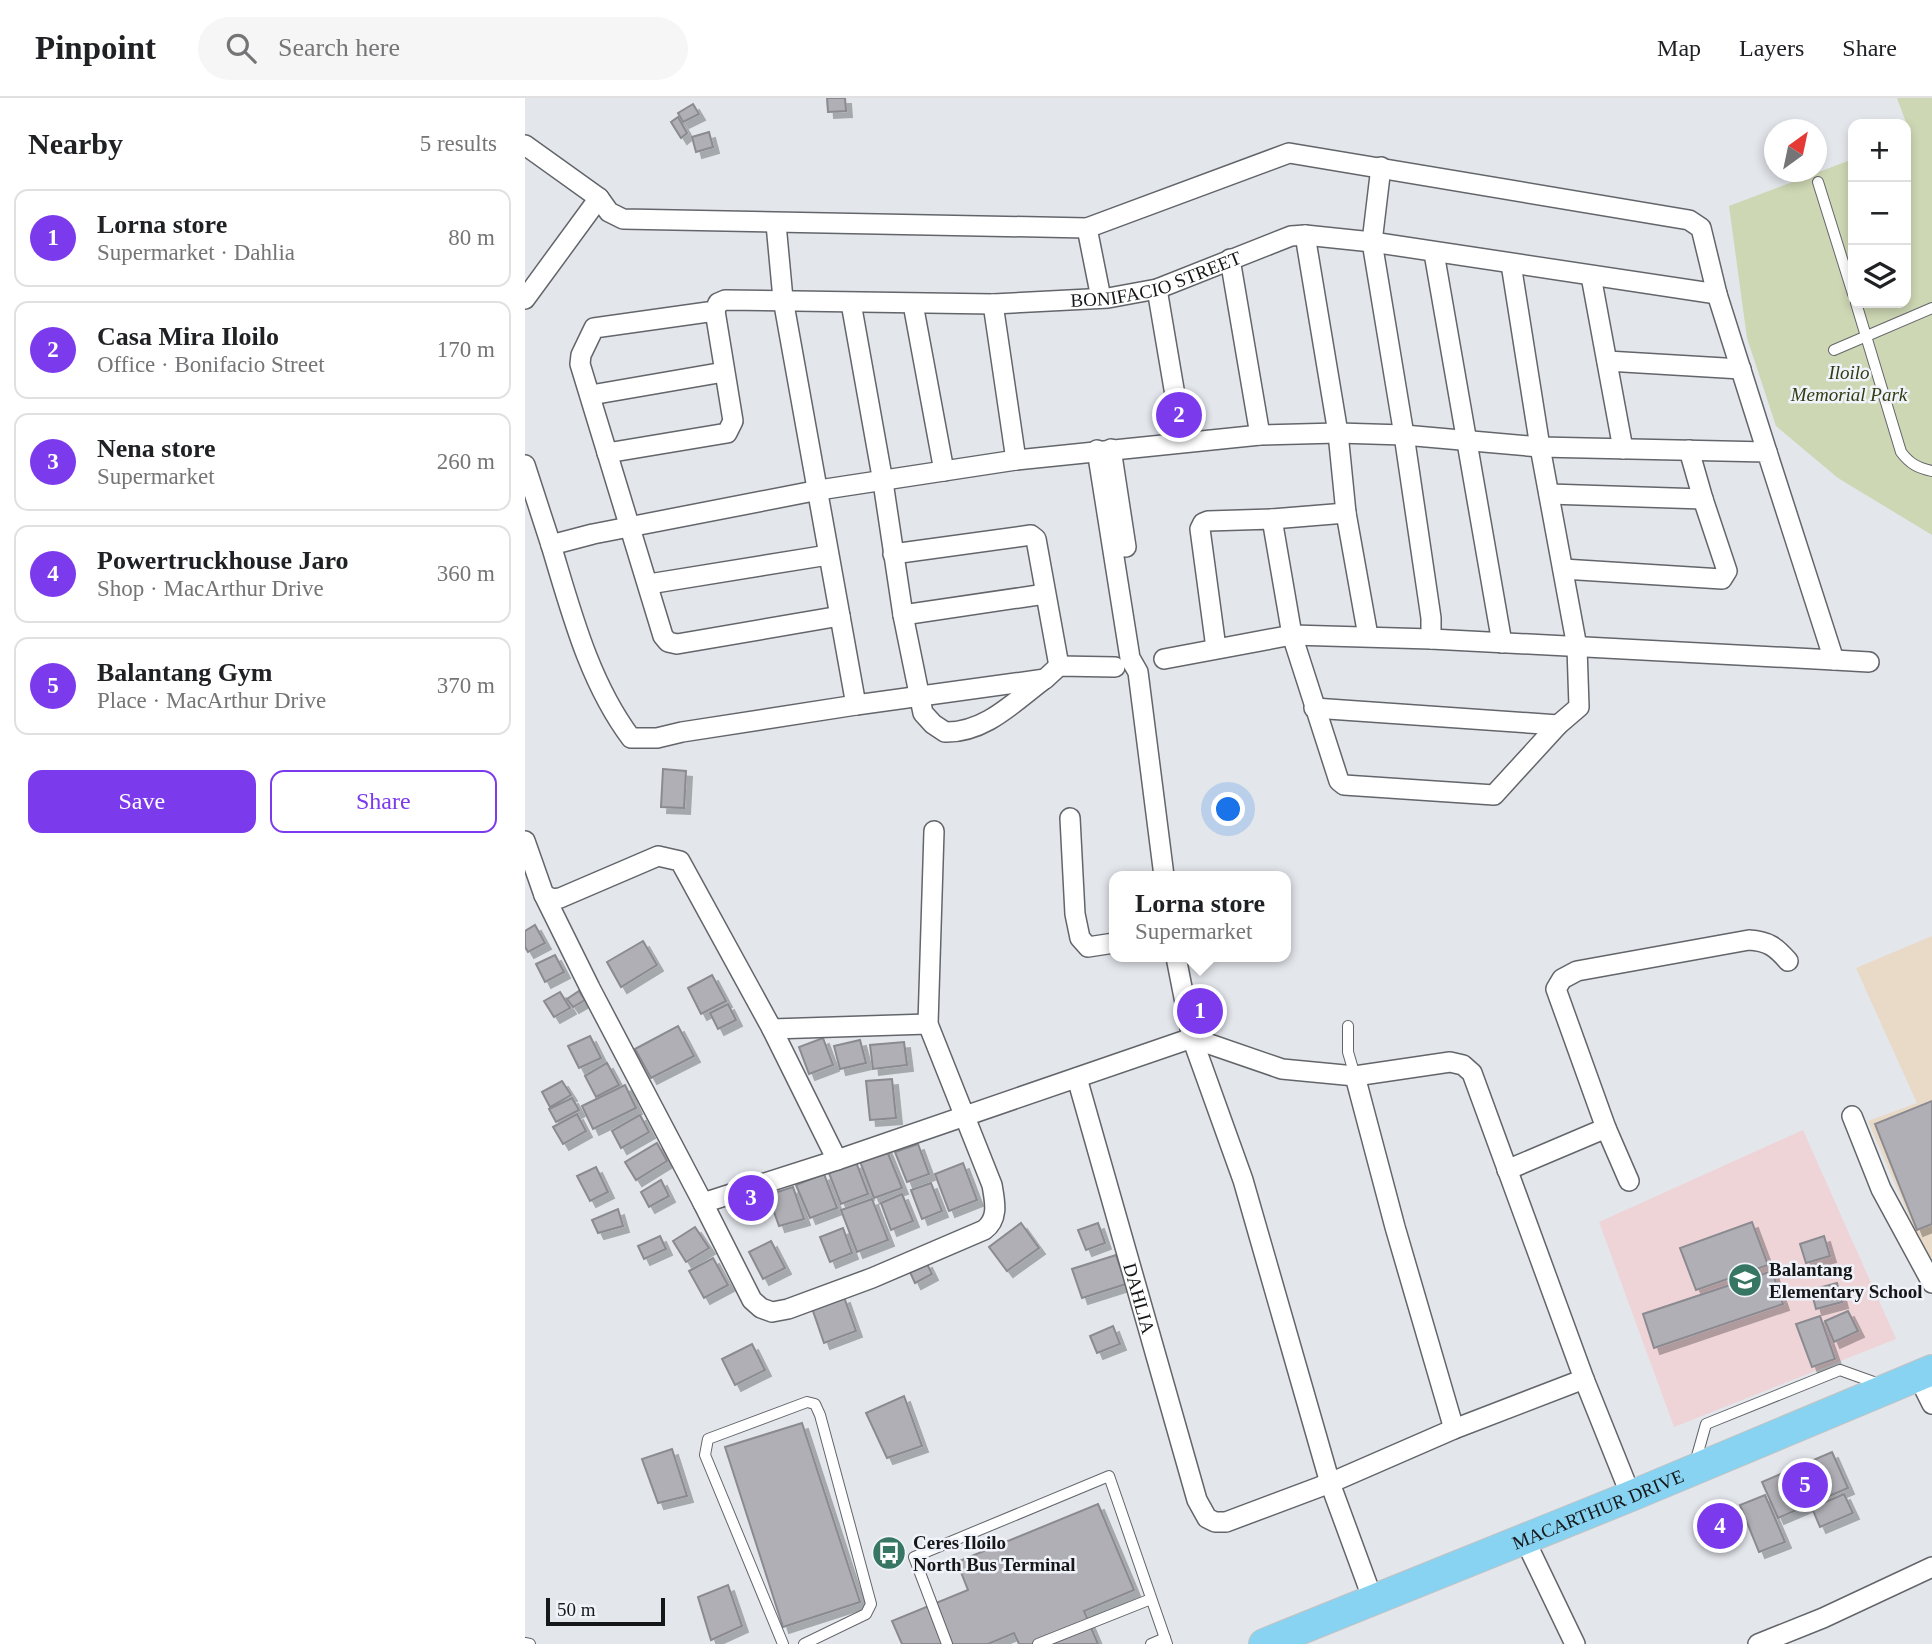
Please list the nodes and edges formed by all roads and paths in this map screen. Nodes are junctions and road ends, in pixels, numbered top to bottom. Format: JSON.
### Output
{"nodes":[{"id":1,"x":525,"y":145,"type":"edge"},
{"id":2,"x":1381,"y":167,"type":"junction"},
{"id":3,"x":1818,"y":182,"type":"dead end"},
{"id":4,"x":599,"y":198,"type":"junction"},
{"id":5,"x":776,"y":224,"type":"junction"},
{"id":6,"x":1087,"y":228,"type":"junction"},
{"id":7,"x":1305,"y":235,"type":"junction"},
{"id":8,"x":1372,"y":242,"type":"junction"},
{"id":9,"x":1434,"y":253,"type":"junction"},
{"id":10,"x":1230,"y":260,"type":"junction"},
{"id":11,"x":1511,"y":264,"type":"junction"},
{"id":12,"x":1591,"y":276,"type":"junction"},
{"id":13,"x":1848,"y":278,"type":"edge"},
{"id":14,"x":1157,"y":289,"type":"junction"},
{"id":15,"x":1717,"y":294,"type":"junction"},
{"id":16,"x":1101,"y":298,"type":"junction"},
{"id":17,"x":525,"y":299,"type":"edge"},
{"id":18,"x":783,"y":299,"type":"junction"},
{"id":19,"x":851,"y":303,"type":"junction"},
{"id":20,"x":912,"y":304,"type":"junction"},
{"id":21,"x":993,"y":304,"type":"junction"},
{"id":22,"x":1858,"y":308,"type":"edge"},
{"id":23,"x":1932,"y":308,"type":"edge"},
{"id":24,"x":715,"y":311,"type":"junction"},
{"id":25,"x":1866,"y":335,"type":"junction"},
{"id":26,"x":1834,"y":350,"type":"dead end"},
{"id":27,"x":1607,"y":361,"type":"junction"},
{"id":28,"x":1741,"y":369,"type":"junction"},
{"id":29,"x":724,"y":372,"type":"junction"},
{"id":30,"x":591,"y":395,"type":"junction"},
{"id":31,"x":1338,"y":433,"type":"junction"},
{"id":32,"x":1260,"y":435,"type":"junction"},
{"id":33,"x":1404,"y":435,"type":"junction"},
{"id":34,"x":1183,"y":442,"type":"junction"},
{"id":35,"x":1468,"y":442,"type":"junction"},
{"id":36,"x":1540,"y":447,"type":"junction"},
{"id":37,"x":1104,"y":449,"type":"junction"},
{"id":38,"x":1623,"y":449,"type":"junction"},
{"id":39,"x":1689,"y":450,"type":"junction"},
{"id":40,"x":1767,"y":452,"type":"junction"},
{"id":41,"x":607,"y":453,"type":"junction"},
{"id":42,"x":1016,"y":460,"type":"junction"},
{"id":43,"x":525,"y":465,"type":"edge"},
{"id":44,"x":944,"y":471,"type":"junction"},
{"id":45,"x":1932,"y":471,"type":"edge"},
{"id":46,"x":883,"y":482,"type":"junction"},
{"id":47,"x":819,"y":490,"type":"junction"},
{"id":48,"x":1549,"y":494,"type":"junction"},
{"id":49,"x":1703,"y":499,"type":"junction"},
{"id":50,"x":1346,"y":513,"type":"junction"},
{"id":51,"x":1272,"y":519,"type":"junction"},
{"id":52,"x":631,"y":527,"type":"junction"},
{"id":53,"x":551,"y":545,"type":"junction"},
{"id":54,"x":893,"y":554,"type":"junction"},
{"id":55,"x":828,"y":555,"type":"junction"},
{"id":56,"x":1563,"y":569,"type":"junction"},
{"id":57,"x":649,"y":584,"type":"junction"},
{"id":58,"x":1045,"y":594,"type":"junction"},
{"id":59,"x":903,"y":615,"type":"junction"},
{"id":60,"x":840,"y":616,"type":"junction"},
{"id":61,"x":1291,"y":635,"type":"junction"},
{"id":62,"x":1368,"y":636,"type":"junction"},
{"id":63,"x":1431,"y":639,"type":"junction"},
{"id":64,"x":1502,"y":643,"type":"junction"},
{"id":65,"x":1577,"y":647,"type":"junction"},
{"id":66,"x":1216,"y":648,"type":"junction"},
{"id":67,"x":1164,"y":659,"type":"dead end"},
{"id":68,"x":1833,"y":660,"type":"junction"},
{"id":69,"x":1869,"y":662,"type":"dead end"},
{"id":70,"x":1115,"y":667,"type":"dead end"},
{"id":71,"x":1052,"y":673,"type":"junction"},
{"id":72,"x":918,"y":696,"type":"junction"},
{"id":73,"x":856,"y":705,"type":"junction"},
{"id":74,"x":1314,"y":708,"type":"junction"},
{"id":75,"x":1558,"y":726,"type":"junction"},
{"id":76,"x":1070,"y":818,"type":"dead end"},
{"id":77,"x":934,"y":831,"type":"dead end"},
{"id":78,"x":525,"y":841,"type":"edge"},
{"id":79,"x":1163,"y":871,"type":"edge"},
{"id":80,"x":544,"y":895,"type":"junction"},
{"id":81,"x":1109,"y":944,"type":"edge"},
{"id":82,"x":1788,"y":961,"type":"dead end"},
{"id":83,"x":1177,"y":962,"type":"edge"},
{"id":84,"x":928,"y":1024,"type":"junction"},
{"id":85,"x":1348,"y":1026,"type":"dead end"},
{"id":86,"x":772,"y":1029,"type":"junction"},
{"id":87,"x":1192,"y":1038,"type":"junction"},
{"id":88,"x":1355,"y":1076,"type":"junction"},
{"id":89,"x":1077,"y":1077,"type":"junction"},
{"id":90,"x":965,"y":1116,"type":"junction"},
{"id":91,"x":1852,"y":1116,"type":"dead end"},
{"id":92,"x":1606,"y":1128,"type":"junction"},
{"id":93,"x":837,"y":1160,"type":"junction"},
{"id":94,"x":1507,"y":1170,"type":"junction"},
{"id":95,"x":1629,"y":1181,"type":"dead end"},
{"id":96,"x":703,"y":1203,"type":"junction"},
{"id":97,"x":1932,"y":1283,"type":"edge"},
{"id":98,"x":1925,"y":1373,"type":"edge"},
{"id":99,"x":1584,"y":1379,"type":"junction"},
{"id":100,"x":1932,"y":1404,"type":"edge"},
{"id":101,"x":1454,"y":1429,"type":"junction"},
{"id":102,"x":1330,"y":1483,"type":"junction"},
{"id":103,"x":1632,"y":1496,"type":"junction"},
{"id":104,"x":1525,"y":1540,"type":"junction"},
{"id":105,"x":1932,"y":1567,"type":"edge"},
{"id":106,"x":1151,"y":1599,"type":"junction"},
{"id":107,"x":1373,"y":1600,"type":"junction"},
{"id":108,"x":1779,"y":1640,"type":"edge"},
{"id":109,"x":1166,"y":1641,"type":"edge"},
{"id":110,"x":783,"y":1644,"type":"edge"},
{"id":111,"x":804,"y":1644,"type":"edge"},
{"id":112,"x":947,"y":1644,"type":"edge"},
{"id":113,"x":1038,"y":1644,"type":"edge"},
{"id":114,"x":1151,"y":1644,"type":"edge"},
{"id":115,"x":1264,"y":1644,"type":"edge"},
{"id":116,"x":1575,"y":1644,"type":"edge"},
{"id":117,"x":1758,"y":1644,"type":"edge"}],
"edges":[{"from":1,"to":4,"type":"street"},
{"from":2,"to":6,"type":"street"},
{"from":2,"to":8,"type":"street"},
{"from":2,"to":15,"type":"street"},
{"from":3,"to":13,"type":"lane"},
{"from":4,"to":5,"type":"street"},
{"from":4,"to":17,"type":"street"},
{"from":5,"to":6,"type":"street"},
{"from":5,"to":18,"type":"street"},
{"from":6,"to":16,"type":"street"},
{"from":7,"to":8,"type":"street","name":"BONIFACIO STREET"},
{"from":7,"to":10,"type":"street","name":"BONIFACIO STREET"},
{"from":7,"to":31,"type":"street"},
{"from":8,"to":9,"type":"street","name":"BONIFACIO STREET"},
{"from":8,"to":33,"type":"street"},
{"from":9,"to":11,"type":"street","name":"BONIFACIO STREET"},
{"from":9,"to":35,"type":"street"},
{"from":10,"to":14,"type":"street","name":"BONIFACIO STREET"},
{"from":10,"to":32,"type":"street"},
{"from":11,"to":12,"type":"street","name":"BONIFACIO STREET"},
{"from":11,"to":36,"type":"street"},
{"from":12,"to":15,"type":"street","name":"BONIFACIO STREET"},
{"from":12,"to":27,"type":"street"},
{"from":14,"to":16,"type":"street","name":"BONIFACIO STREET"},
{"from":14,"to":34,"type":"street"},
{"from":15,"to":28,"type":"street"},
{"from":16,"to":21,"type":"street","name":"BONIFACIO STREET"},
{"from":18,"to":19,"type":"street","name":"BONIFACIO STREET"},
{"from":18,"to":24,"type":"street","name":"BONIFACIO STREET"},
{"from":18,"to":47,"type":"street"},
{"from":19,"to":20,"type":"street","name":"BONIFACIO STREET"},
{"from":19,"to":46,"type":"street"},
{"from":20,"to":21,"type":"street","name":"BONIFACIO STREET"},
{"from":20,"to":44,"type":"street"},
{"from":21,"to":42,"type":"street"},
{"from":22,"to":25,"type":"lane"},
{"from":23,"to":25,"type":"lane"},
{"from":24,"to":29,"type":"street"},
{"from":24,"to":30,"type":"street","name":"BONIFACIO STREET"},
{"from":25,"to":26,"type":"lane"},
{"from":25,"to":45,"type":"lane"},
{"from":27,"to":28,"type":"street"},
{"from":27,"to":38,"type":"street"},
{"from":28,"to":40,"type":"street"},
{"from":29,"to":30,"type":"street"},
{"from":29,"to":41,"type":"street"},
{"from":30,"to":41,"type":"street"},
{"from":31,"to":32,"type":"street"},
{"from":31,"to":33,"type":"street"},
{"from":31,"to":50,"type":"street"},
{"from":32,"to":34,"type":"street"},
{"from":33,"to":35,"type":"street"},
{"from":33,"to":63,"type":"street"},
{"from":34,"to":37,"type":"street"},
{"from":35,"to":36,"type":"street"},
{"from":35,"to":64,"type":"street"},
{"from":36,"to":38,"type":"street"},
{"from":36,"to":48,"type":"street"},
{"from":37,"to":42,"type":"street"},
{"from":37,"to":79,"type":"street"},
{"from":38,"to":39,"type":"street"},
{"from":39,"to":40,"type":"street"},
{"from":39,"to":49,"type":"street"},
{"from":40,"to":68,"type":"street"},
{"from":41,"to":52,"type":"street"},
{"from":42,"to":44,"type":"street"},
{"from":43,"to":53,"type":"street"},
{"from":44,"to":46,"type":"street"},
{"from":46,"to":47,"type":"street"},
{"from":46,"to":54,"type":"street"},
{"from":47,"to":52,"type":"street"},
{"from":47,"to":55,"type":"street"},
{"from":48,"to":49,"type":"street"},
{"from":48,"to":56,"type":"street"},
{"from":49,"to":56,"type":"street"},
{"from":50,"to":51,"type":"street"},
{"from":50,"to":62,"type":"street"},
{"from":51,"to":61,"type":"street"},
{"from":51,"to":66,"type":"street"},
{"from":52,"to":53,"type":"street"},
{"from":52,"to":57,"type":"street"},
{"from":53,"to":73,"type":"street"},
{"from":54,"to":58,"type":"street"},
{"from":54,"to":59,"type":"street"},
{"from":55,"to":57,"type":"street"},
{"from":55,"to":60,"type":"street"},
{"from":56,"to":65,"type":"street"},
{"from":57,"to":60,"type":"street"},
{"from":58,"to":59,"type":"street"},
{"from":58,"to":71,"type":"street"},
{"from":59,"to":72,"type":"street"},
{"from":60,"to":73,"type":"street"},
{"from":61,"to":62,"type":"street"},
{"from":61,"to":66,"type":"street"},
{"from":61,"to":74,"type":"street"},
{"from":62,"to":63,"type":"street"},
{"from":63,"to":64,"type":"street"},
{"from":64,"to":65,"type":"street"},
{"from":65,"to":68,"type":"street"},
{"from":65,"to":75,"type":"street"},
{"from":66,"to":67,"type":"street"},
{"from":68,"to":69,"type":"street"},
{"from":70,"to":71,"type":"street"},
{"from":71,"to":72,"type":"street"},
{"from":71,"to":72,"type":"street"},
{"from":72,"to":73,"type":"street"},
{"from":74,"to":75,"type":"street"},
{"from":74,"to":75,"type":"street"},
{"from":76,"to":81,"type":"street"},
{"from":77,"to":84,"type":"street"},
{"from":78,"to":80,"type":"street"},
{"from":80,"to":86,"type":"street"},
{"from":80,"to":96,"type":"street"},
{"from":82,"to":92,"type":"street"},
{"from":83,"to":87,"type":"street"},
{"from":84,"to":86,"type":"street"},
{"from":84,"to":90,"type":"street"},
{"from":85,"to":88,"type":"lane"},
{"from":86,"to":93,"type":"street"},
{"from":87,"to":88,"type":"street"},
{"from":87,"to":89,"type":"street"},
{"from":87,"to":102,"type":"street"},
{"from":88,"to":94,"type":"street"},
{"from":88,"to":101,"type":"street"},
{"from":89,"to":90,"type":"street"},
{"from":89,"to":102,"type":"street","name":"DAHLIA"},
{"from":90,"to":93,"type":"street"},
{"from":90,"to":96,"type":"street"},
{"from":91,"to":97,"type":"street"},
{"from":92,"to":94,"type":"street"},
{"from":92,"to":95,"type":"street"},
{"from":93,"to":96,"type":"street"},
{"from":94,"to":99,"type":"street"},
{"from":98,"to":100,"type":"street"},
{"from":98,"to":103,"type":"main road","name":"MACARTHUR DRIVE"},
{"from":99,"to":101,"type":"street"},
{"from":99,"to":103,"type":"street"},
{"from":101,"to":102,"type":"street"},
{"from":102,"to":107,"type":"street"},
{"from":103,"to":104,"type":"main road","name":"MACARTHUR DRIVE"},
{"from":104,"to":107,"type":"main road","name":"MACARTHUR DRIVE"},
{"from":104,"to":116,"type":"street"},
{"from":105,"to":108,"type":"street"},
{"from":106,"to":109,"type":"lane"},
{"from":106,"to":112,"type":"lane"},
{"from":106,"to":113,"type":"lane"},
{"from":107,"to":115,"type":"main road","name":"MACARTHUR DRIVE"},
{"from":108,"to":117,"type":"street"},
{"from":109,"to":114,"type":"lane"},
{"from":110,"to":111,"type":"lane"}]}
